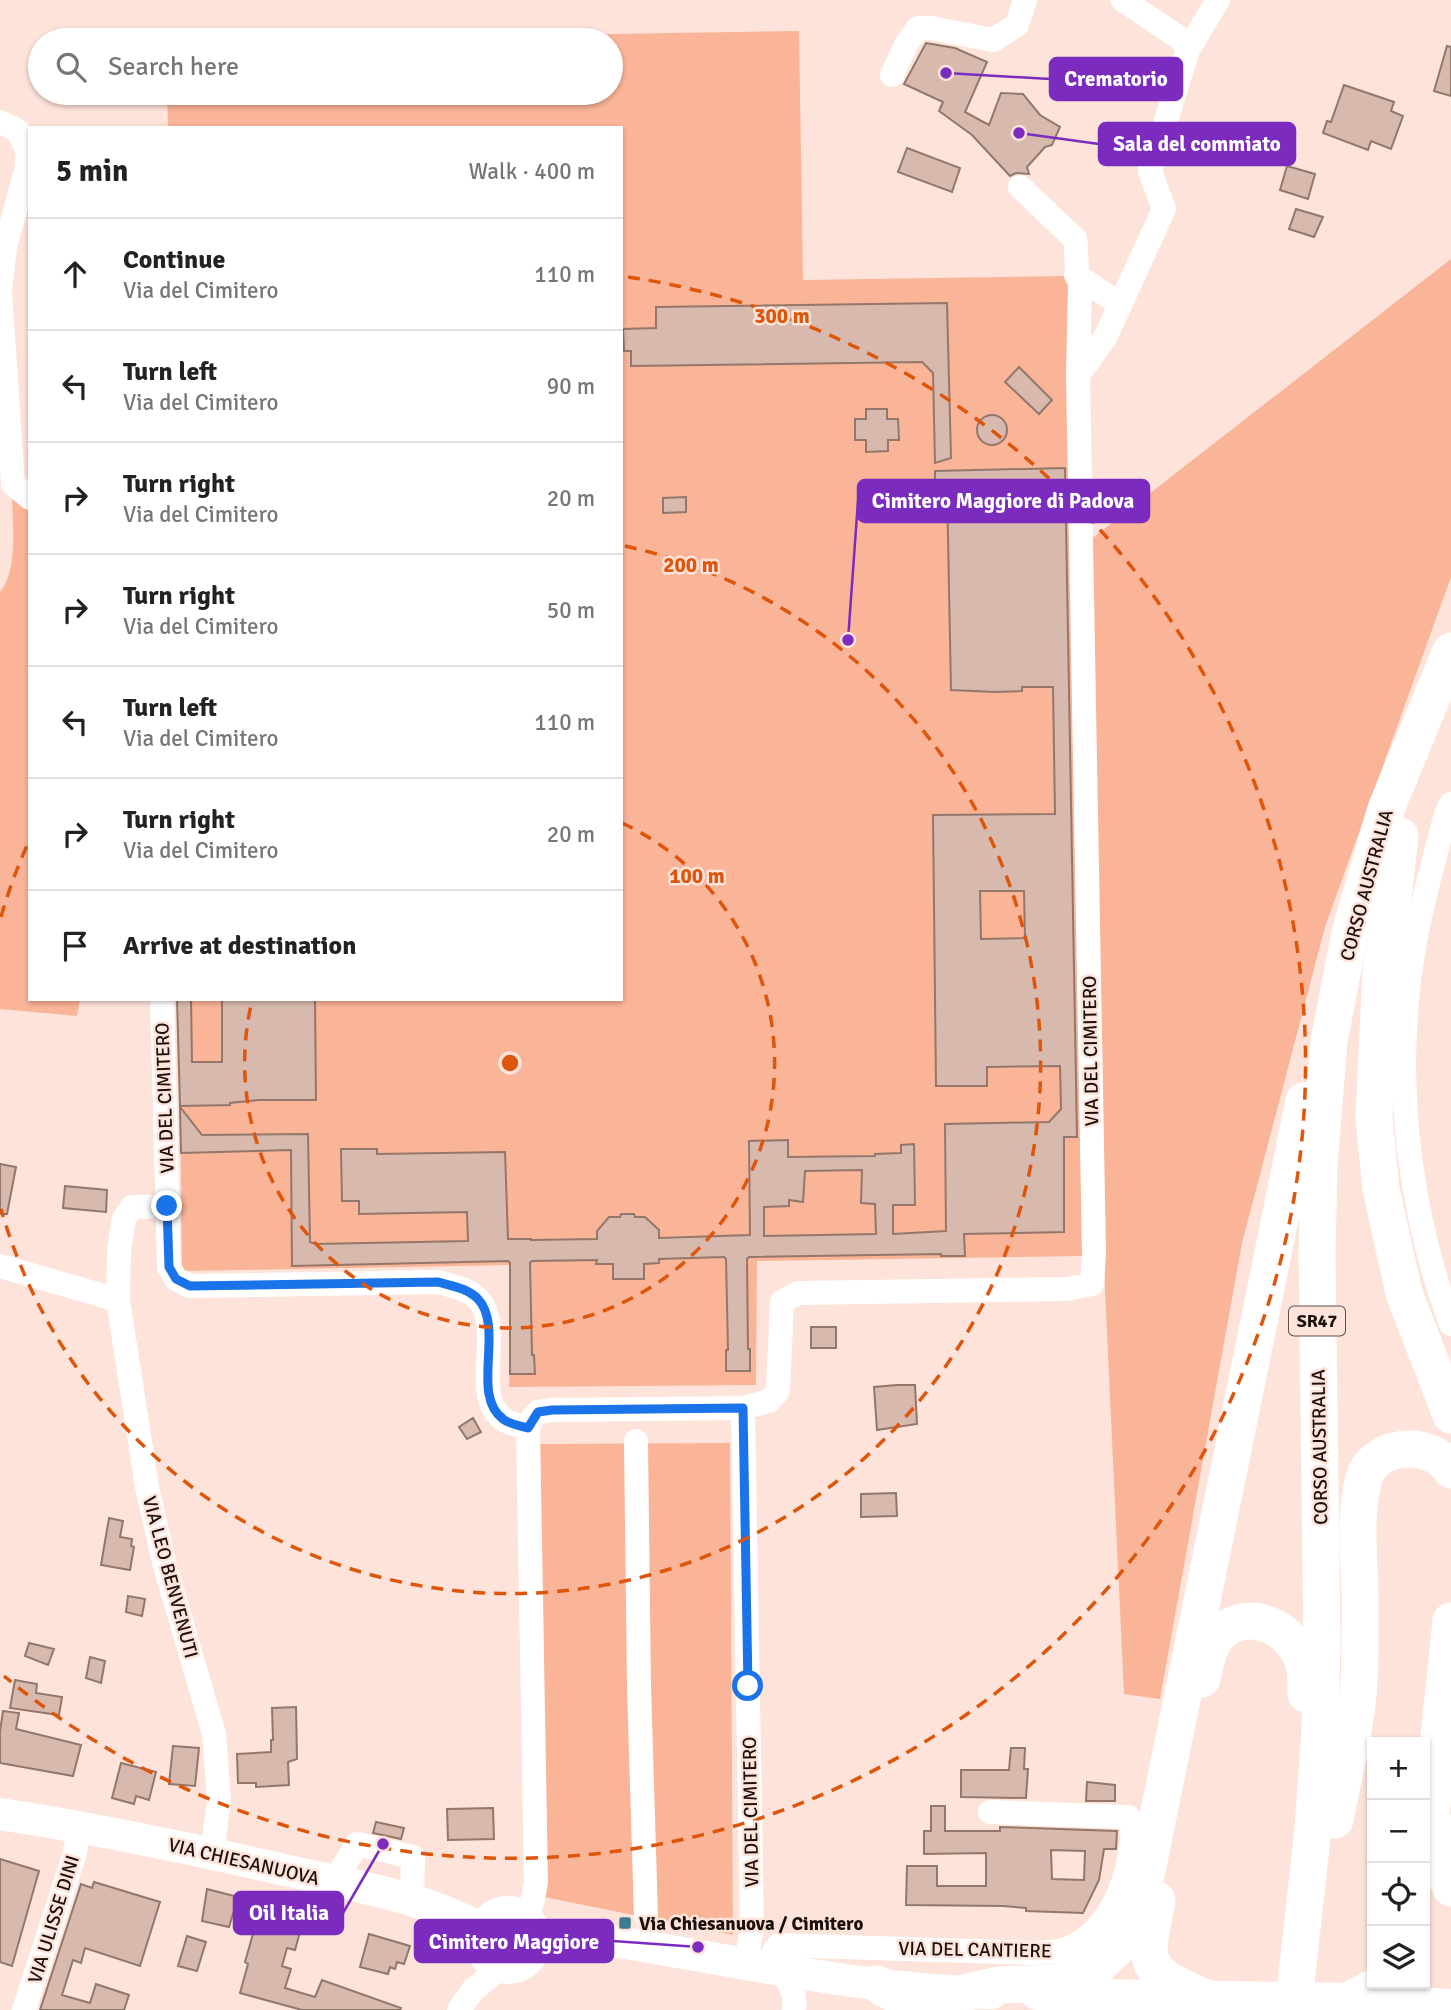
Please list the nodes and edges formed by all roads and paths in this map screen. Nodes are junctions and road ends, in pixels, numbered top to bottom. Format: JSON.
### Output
{"nodes":[{"id":1,"x":1025,"y":0,"type":"edge"},
{"id":2,"x":1123,"y":0,"type":"edge"},
{"id":3,"x":1218,"y":0,"type":"edge"},
{"id":4,"x":1188,"y":50,"type":"junction"},
{"id":5,"x":891,"y":75,"type":"dead end"},
{"id":6,"x":0,"y":122,"type":"edge"},
{"id":7,"x":1020,"y":187,"type":"dead end"},
{"id":8,"x":1077,"y":263,"type":"junction"},
{"id":9,"x":1120,"y":304,"type":"junction"},
{"id":10,"x":1078,"y":375,"type":"junction"},
{"id":11,"x":28,"y":496,"type":"edge"},
{"id":12,"x":1451,"y":651,"type":"edge"},
{"id":13,"x":1451,"y":710,"type":"edge"},
{"id":14,"x":1448,"y":809,"type":"edge"},
{"id":15,"x":1390,"y":834,"type":"junction"},
{"id":16,"x":162,"y":1001,"type":"edge"},
{"id":17,"x":167,"y":1206,"type":"junction"},
{"id":18,"x":0,"y":1266,"type":"edge"},
{"id":19,"x":118,"y":1300,"type":"junction"},
{"id":20,"x":1451,"y":1324,"type":"edge"},
{"id":21,"x":743,"y":1408,"type":"junction"},
{"id":22,"x":1451,"y":1415,"type":"edge"},
{"id":23,"x":528,"y":1428,"type":"junction"},
{"id":24,"x":636,"y":1441,"type":"dead end"},
{"id":25,"x":1451,"y":1470,"type":"edge"},
{"id":26,"x":1451,"y":1621,"type":"edge"},
{"id":27,"x":1451,"y":1778,"type":"edge"},
{"id":28,"x":990,"y":1812,"type":"dead end"},
{"id":29,"x":0,"y":1814,"type":"edge"},
{"id":30,"x":1335,"y":1820,"type":"junction"},
{"id":31,"x":79,"y":1827,"type":"junction"},
{"id":32,"x":212,"y":1853,"type":"junction"},
{"id":33,"x":1426,"y":1863,"type":"edge"},
{"id":34,"x":334,"y":1882,"type":"junction"},
{"id":35,"x":1451,"y":1888,"type":"edge"},
{"id":36,"x":412,"y":1902,"type":"junction"},
{"id":37,"x":1304,"y":1915,"type":"junction"},
{"id":38,"x":646,"y":1916,"type":"dead end"},
{"id":39,"x":531,"y":1929,"type":"junction"},
{"id":40,"x":490,"y":1950,"type":"junction"},
{"id":41,"x":766,"y":1966,"type":"junction"},
{"id":42,"x":877,"y":1984,"type":"joint"},
{"id":43,"x":1204,"y":1997,"type":"junction"},
{"id":44,"x":1451,"y":1997,"type":"edge"},
{"id":45,"x":956,"y":2001,"type":"edge"},
{"id":46,"x":1350,"y":2001,"type":"edge"},
{"id":47,"x":1132,"y":2003,"type":"edge"},
{"id":48,"x":1451,"y":2006,"type":"edge"},
{"id":49,"x":24,"y":2010,"type":"edge"},
{"id":50,"x":459,"y":2010,"type":"edge"},
{"id":51,"x":794,"y":2010,"type":"edge"}],
"edges":[{"from":1,"to":5,"type":"street"},
{"from":2,"to":4,"type":"street"},
{"from":3,"to":4,"type":"street"},
{"from":4,"to":9,"type":"street"},
{"from":6,"to":11,"type":"street"},
{"from":7,"to":8,"type":"street"},
{"from":8,"to":9,"type":"street"},
{"from":8,"to":10,"type":"street","name":"VIA DEL CIMITERO"},
{"from":9,"to":10,"type":"street"},
{"from":10,"to":21,"type":"street","name":"VIA DEL CIMITERO"},
{"from":12,"to":15,"type":"highway","name":"CORSO AUSTRALIA","number":"SR47"},
{"from":13,"to":15,"type":"highway","name":"CORSO AUSTRALIA","number":"SR47"},
{"from":14,"to":20,"type":"street"},
{"from":15,"to":22,"type":"highway"},
{"from":15,"to":30,"type":"highway","name":"CORSO AUSTRALIA","number":"SR47"},
{"from":15,"to":37,"type":"highway","name":"CORSO AUSTRALIA","number":"SR47"},
{"from":15,"to":45,"type":"highway"},
{"from":16,"to":17,"type":"street","name":"VIA DEL CIMITERO"},
{"from":17,"to":19,"type":"street","name":"VIA LEO BENVENUTI"},
{"from":17,"to":23,"type":"street","name":"VIA DEL CIMITERO"},
{"from":18,"to":19,"type":"street"},
{"from":19,"to":32,"type":"street","name":"VIA LEO BENVENUTI"},
{"from":21,"to":23,"type":"street","name":"VIA DEL CIMITERO"},
{"from":21,"to":41,"type":"street","name":"VIA DEL CIMITERO"},
{"from":23,"to":39,"type":"street"},
{"from":24,"to":38,"type":"street"},
{"from":25,"to":30,"type":"highway"},
{"from":26,"to":33,"type":"highway"},
{"from":27,"to":35,"type":"highway"},
{"from":28,"to":41,"type":"street","name":"VIA DEL CANTIERE"},
{"from":29,"to":31,"type":"main road","name":"VIA CHIESANUOVA"},
{"from":30,"to":46,"type":"highway","name":"CORSO AUSTRALIA","number":"SR47"},
{"from":31,"to":32,"type":"main road","name":"VIA CHIESANUOVA"},
{"from":31,"to":49,"type":"street","name":"VIA ULISSE DINI"},
{"from":32,"to":34,"type":"main road","name":"VIA CHIESANUOVA"},
{"from":34,"to":36,"type":"main road","name":"VIA CHIESANUOVA"},
{"from":34,"to":36,"type":"street"},
{"from":36,"to":40,"type":"main road","name":"VIA CHIESANUOVA"},
{"from":37,"to":43,"type":"highway"},
{"from":37,"to":46,"type":"highway","name":"CORSO AUSTRALIA","number":"SR47"},
{"from":39,"to":40,"type":"main road"},
{"from":39,"to":40,"type":"main road"},
{"from":39,"to":41,"type":"main road"},
{"from":40,"to":50,"type":"street"},
{"from":41,"to":42,"type":"main road"},
{"from":41,"to":51,"type":"street"},
{"from":42,"to":45,"type":"highway"},
{"from":43,"to":46,"type":"main road"},
{"from":43,"to":47,"type":"main road"},
{"from":44,"to":46,"type":"main road"},
{"from":45,"to":47,"type":"main road"},
{"from":46,"to":48,"type":"main road"}]}
